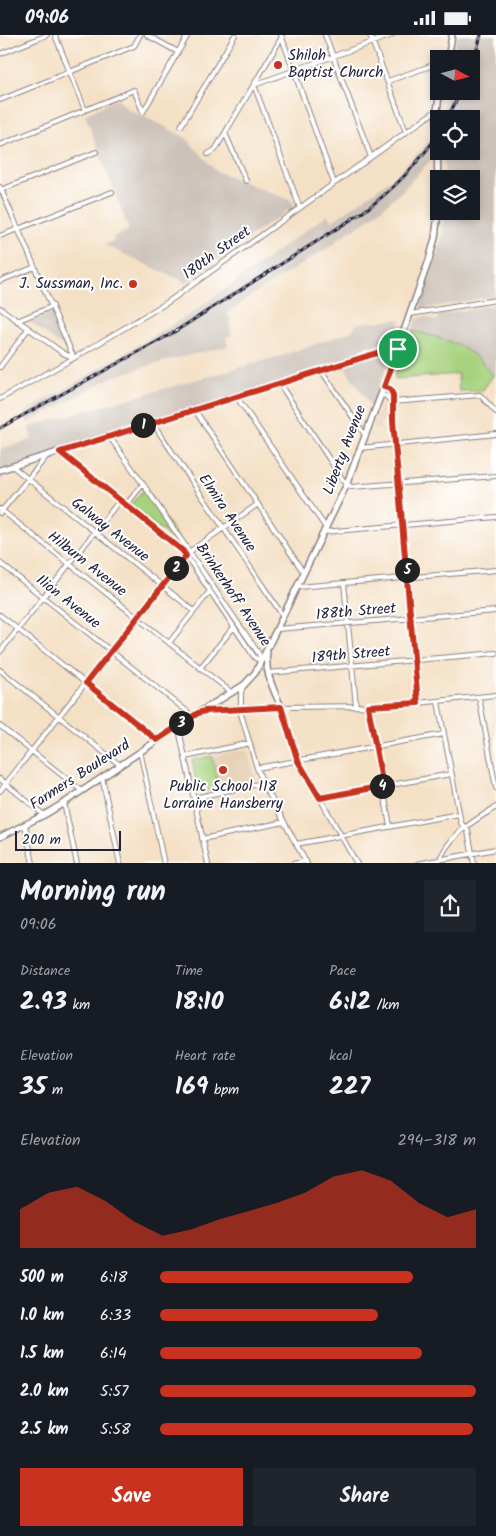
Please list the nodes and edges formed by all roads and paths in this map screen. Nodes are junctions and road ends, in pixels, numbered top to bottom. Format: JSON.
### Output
{"nodes":[{"id":1,"x":47,"y":35,"type":"edge"},
{"id":2,"x":55,"y":35,"type":"edge"},
{"id":3,"x":140,"y":35,"type":"edge"},
{"id":4,"x":147,"y":35,"type":"edge"},
{"id":5,"x":188,"y":35,"type":"edge"},
{"id":6,"x":235,"y":35,"type":"edge"},
{"id":7,"x":325,"y":35,"type":"edge"},
{"id":8,"x":370,"y":35,"type":"edge"},
{"id":9,"x":392,"y":35,"type":"edge"},
{"id":10,"x":452,"y":35,"type":"edge"},
{"id":11,"x":281,"y":36,"type":"edge"},
{"id":12,"x":373,"y":42,"type":"junction"},
{"id":13,"x":450,"y":50,"type":"edge"},
{"id":14,"x":178,"y":53,"type":"junction"},
{"id":15,"x":0,"y":54,"type":"edge"},
{"id":16,"x":333,"y":56,"type":"junction"},
{"id":17,"x":430,"y":66,"type":"edge"},
{"id":18,"x":293,"y":71,"type":"junction"},
{"id":19,"x":69,"y":72,"type":"junction"},
{"id":20,"x":388,"y":81,"type":"junction"},
{"id":21,"x":254,"y":85,"type":"junction"},
{"id":22,"x":0,"y":100,"type":"edge"},
{"id":23,"x":439,"y":100,"type":"edge"},
{"id":24,"x":85,"y":110,"type":"junction"},
{"id":25,"x":437,"y":110,"type":"edge"},
{"id":26,"x":430,"y":115,"type":"edge"},
{"id":27,"x":181,"y":126,"type":"dead end"},
{"id":28,"x":406,"y":132,"type":"junction"},
{"id":29,"x":224,"y":133,"type":"junction"},
{"id":30,"x":0,"y":145,"type":"edge"},
{"id":31,"x":96,"y":152,"type":"dead end"},
{"id":32,"x":208,"y":153,"type":"dead end"},
{"id":33,"x":371,"y":157,"type":"junction"},
{"id":34,"x":438,"y":160,"type":"edge"},
{"id":35,"x":246,"y":181,"type":"dead end"},
{"id":36,"x":334,"y":183,"type":"junction"},
{"id":37,"x":0,"y":189,"type":"edge"},
{"id":38,"x":112,"y":191,"type":"dead end"},
{"id":39,"x":300,"y":208,"type":"junction"},
{"id":40,"x":18,"y":229,"type":"junction"},
{"id":41,"x":0,"y":236,"type":"edge"},
{"id":42,"x":35,"y":267,"type":"junction"},
{"id":43,"x":0,"y":281,"type":"edge"},
{"id":44,"x":496,"y":300,"type":"edge"},
{"id":45,"x":52,"y":306,"type":"junction"},
{"id":46,"x":0,"y":309,"type":"edge"},
{"id":47,"x":410,"y":315,"type":"junction"},
{"id":48,"x":17,"y":321,"type":"junction"},
{"id":49,"x":28,"y":329,"type":"junction"},
{"id":50,"x":398,"y":349,"type":"junction"},
{"id":51,"x":74,"y":359,"type":"junction"},
{"id":52,"x":0,"y":367,"type":"edge"},
{"id":53,"x":320,"y":369,"type":"junction"},
{"id":54,"x":279,"y":383,"type":"junction"},
{"id":55,"x":384,"y":387,"type":"junction"},
{"id":56,"x":381,"y":395,"type":"junction"},
{"id":57,"x":236,"y":396,"type":"junction"},
{"id":58,"x":0,"y":399,"type":"edge"},
{"id":59,"x":392,"y":402,"type":"junction"},
{"id":60,"x":194,"y":409,"type":"junction"},
{"id":61,"x":496,"y":412,"type":"edge"},
{"id":62,"x":152,"y":423,"type":"junction"},
{"id":63,"x":496,"y":434,"type":"edge"},
{"id":64,"x":365,"y":435,"type":"junction"},
{"id":65,"x":109,"y":436,"type":"junction"},
{"id":66,"x":396,"y":443,"type":"junction"},
{"id":67,"x":360,"y":448,"type":"junction"},
{"id":68,"x":60,"y":452,"type":"junction"},
{"id":69,"x":46,"y":457,"type":"junction"},
{"id":70,"x":35,"y":460,"type":"junction"},
{"id":71,"x":12,"y":466,"type":"junction"},
{"id":72,"x":35,"y":469,"type":"junction"},
{"id":73,"x":0,"y":471,"type":"edge"},
{"id":74,"x":496,"y":475,"type":"edge"},
{"id":75,"x":27,"y":479,"type":"junction"},
{"id":76,"x":143,"y":483,"type":"junction"},
{"id":77,"x":346,"y":484,"type":"junction"},
{"id":78,"x":399,"y":484,"type":"junction"},
{"id":79,"x":120,"y":500,"type":"junction"},
{"id":80,"x":258,"y":504,"type":"junction"},
{"id":81,"x":126,"y":505,"type":"junction"},
{"id":82,"x":1,"y":511,"type":"edge"},
{"id":83,"x":496,"y":517,"type":"edge"},
{"id":84,"x":403,"y":525,"type":"junction"},
{"id":85,"x":223,"y":528,"type":"junction"},
{"id":86,"x":325,"y":530,"type":"junction"},
{"id":87,"x":94,"y":533,"type":"junction"},
{"id":88,"x":187,"y":554,"type":"junction"},
{"id":89,"x":0,"y":563,"type":"edge"},
{"id":90,"x":69,"y":565,"type":"junction"},
{"id":91,"x":496,"y":570,"type":"edge"},
{"id":92,"x":304,"y":573,"type":"junction"},
{"id":93,"x":407,"y":577,"type":"junction"},
{"id":94,"x":344,"y":583,"type":"junction"},
{"id":95,"x":162,"y":586,"type":"junction"},
{"id":96,"x":298,"y":587,"type":"junction"},
{"id":97,"x":212,"y":589,"type":"junction"},
{"id":98,"x":44,"y":597,"type":"junction"},
{"id":99,"x":194,"y":611,"type":"junction"},
{"id":100,"x":496,"y":611,"type":"edge"},
{"id":101,"x":0,"y":615,"type":"edge"},
{"id":102,"x":283,"y":617,"type":"junction"},
{"id":103,"x":137,"y":618,"type":"junction"},
{"id":104,"x":411,"y":618,"type":"junction"},
{"id":105,"x":348,"y":623,"type":"junction"},
{"id":106,"x":236,"y":625,"type":"junction"},
{"id":107,"x":18,"y":629,"type":"junction"},
{"id":108,"x":277,"y":629,"type":"junction"},
{"id":109,"x":169,"y":643,"type":"junction"},
{"id":110,"x":267,"y":649,"type":"junction"},
{"id":111,"x":111,"y":651,"type":"junction"},
{"id":112,"x":0,"y":652,"type":"edge"},
{"id":113,"x":496,"y":653,"type":"edge"},
{"id":114,"x":414,"y":660,"type":"junction"},
{"id":115,"x":261,"y":661,"type":"junction"},
{"id":116,"x":352,"y":666,"type":"junction"},
{"id":117,"x":200,"y":668,"type":"junction"},
{"id":118,"x":0,"y":670,"type":"edge"},
{"id":119,"x":268,"y":673,"type":"junction"},
{"id":120,"x":86,"y":683,"type":"junction"},
{"id":121,"x":244,"y":685,"type":"junction"},
{"id":122,"x":231,"y":692,"type":"junction"},
{"id":123,"x":496,"y":695,"type":"edge"},
{"id":124,"x":479,"y":697,"type":"junction"},
{"id":125,"x":438,"y":701,"type":"junction"},
{"id":126,"x":418,"y":703,"type":"junction"},
{"id":127,"x":356,"y":706,"type":"junction"},
{"id":128,"x":368,"y":706,"type":"junction"},
{"id":129,"x":281,"y":707,"type":"junction"},
{"id":130,"x":240,"y":709,"type":"junction"},
{"id":131,"x":196,"y":714,"type":"junction"},
{"id":132,"x":59,"y":717,"type":"junction"},
{"id":133,"x":178,"y":725,"type":"junction"},
{"id":134,"x":0,"y":726,"type":"edge"},
{"id":135,"x":444,"y":734,"type":"junction"},
{"id":136,"x":157,"y":740,"type":"junction"},
{"id":137,"x":250,"y":743,"type":"junction"},
{"id":138,"x":375,"y":747,"type":"junction"},
{"id":139,"x":31,"y":751,"type":"junction"},
{"id":140,"x":140,"y":751,"type":"junction"},
{"id":141,"x":185,"y":757,"type":"junction"},
{"id":142,"x":298,"y":761,"type":"junction"},
{"id":143,"x":120,"y":765,"type":"junction"},
{"id":144,"x":257,"y":768,"type":"junction"},
{"id":145,"x":451,"y":774,"type":"junction"},
{"id":146,"x":102,"y":777,"type":"junction"},
{"id":147,"x":0,"y":779,"type":"edge"},
{"id":148,"x":262,"y":783,"type":"junction"},
{"id":149,"x":6,"y":784,"type":"junction"},
{"id":150,"x":383,"y":786,"type":"junction"},
{"id":151,"x":496,"y":788,"type":"edge"},
{"id":152,"x":0,"y":791,"type":"edge"},
{"id":153,"x":82,"y":791,"type":"junction"},
{"id":154,"x":194,"y":798,"type":"junction"},
{"id":155,"x":320,"y":798,"type":"junction"},
{"id":156,"x":64,"y":803,"type":"junction"},
{"id":157,"x":496,"y":807,"type":"edge"},
{"id":158,"x":459,"y":813,"type":"junction"},
{"id":159,"x":44,"y":815,"type":"junction"},
{"id":160,"x":284,"y":822,"type":"junction"},
{"id":161,"x":25,"y":825,"type":"junction"},
{"id":162,"x":390,"y":827,"type":"junction"},
{"id":163,"x":464,"y":827,"type":"junction"},
{"id":164,"x":341,"y":835,"type":"junction"},
{"id":165,"x":1,"y":836,"type":"edge"},
{"id":166,"x":202,"y":839,"type":"junction"},
{"id":167,"x":296,"y":844,"type":"junction"},
{"id":168,"x":496,"y":849,"type":"edge"},
{"id":169,"x":472,"y":853,"type":"junction"},
{"id":170,"x":438,"y":861,"type":"edge"},
{"id":171,"x":306,"y":862,"type":"edge"},
{"id":172,"x":33,"y":863,"type":"edge"},
{"id":173,"x":76,"y":863,"type":"edge"},
{"id":174,"x":120,"y":863,"type":"edge"},
{"id":175,"x":164,"y":863,"type":"edge"},
{"id":176,"x":208,"y":863,"type":"edge"},
{"id":177,"x":293,"y":863,"type":"edge"},
{"id":178,"x":356,"y":863,"type":"edge"},
{"id":179,"x":417,"y":863,"type":"edge"},
{"id":180,"x":474,"y":863,"type":"edge"}],
"edges":[{"from":1,"to":15,"type":"street"},
{"from":2,"to":19,"type":"street"},
{"from":3,"to":19,"type":"street"},
{"from":4,"to":14,"type":"street"},
{"from":5,"to":14,"type":"street"},
{"from":6,"to":27,"type":"street"},
{"from":7,"to":16,"type":"street"},
{"from":8,"to":12,"type":"street"},
{"from":9,"to":12,"type":"street"},
{"from":10,"to":13,"type":"main road"},
{"from":11,"to":18,"type":"street"},
{"from":11,"to":21,"type":"street"},
{"from":12,"to":16,"type":"street"},
{"from":12,"to":20,"type":"street"},
{"from":14,"to":24,"type":"street"},
{"from":16,"to":18,"type":"street"},
{"from":16,"to":33,"type":"street"},
{"from":17,"to":20,"type":"street"},
{"from":18,"to":21,"type":"street"},
{"from":18,"to":36,"type":"street"},
{"from":19,"to":22,"type":"street"},
{"from":19,"to":24,"type":"street"},
{"from":20,"to":28,"type":"street"},
{"from":21,"to":29,"type":"street"},
{"from":21,"to":39,"type":"street"},
{"from":23,"to":25,"type":"main road","name":"Liberty Avenue"},
{"from":24,"to":30,"type":"street"},
{"from":26,"to":28,"type":"street","name":"180th Street"},
{"from":28,"to":33,"type":"street","name":"180th Street"},
{"from":29,"to":32,"type":"street"},
{"from":29,"to":35,"type":"street"},
{"from":31,"to":37,"type":"street"},
{"from":33,"to":36,"type":"street","name":"180th Street"},
{"from":34,"to":47,"type":"main road","name":"Liberty Avenue"},
{"from":36,"to":39,"type":"street","name":"180th Street"},
{"from":37,"to":40,"type":"street"},
{"from":38,"to":40,"type":"street"},
{"from":39,"to":51,"type":"street","name":"180th Street"},
{"from":40,"to":41,"type":"street"},
{"from":40,"to":42,"type":"street"},
{"from":42,"to":43,"type":"street"},
{"from":42,"to":45,"type":"street"},
{"from":44,"to":47,"type":"street"},
{"from":45,"to":48,"type":"street"},
{"from":45,"to":51,"type":"street"},
{"from":46,"to":48,"type":"street"},
{"from":47,"to":50,"type":"main road","name":"Liberty Avenue"},
{"from":48,"to":49,"type":"street"},
{"from":49,"to":51,"type":"street"},
{"from":49,"to":52,"type":"street"},
{"from":50,"to":53,"type":"main road"},
{"from":50,"to":55,"type":"main road","name":"Liberty Avenue"},
{"from":51,"to":58,"type":"street","name":"180th Street"},
{"from":53,"to":54,"type":"main road"},
{"from":53,"to":64,"type":"street"},
{"from":54,"to":57,"type":"main road"},
{"from":54,"to":77,"type":"street"},
{"from":55,"to":56,"type":"main road","name":"Liberty Avenue"},
{"from":55,"to":59,"type":"street"},
{"from":56,"to":59,"type":"street"},
{"from":56,"to":64,"type":"main road","name":"Liberty Avenue"},
{"from":57,"to":60,"type":"main road"},
{"from":57,"to":86,"type":"street"},
{"from":59,"to":61,"type":"street"},
{"from":59,"to":66,"type":"street"},
{"from":60,"to":62,"type":"main road"},
{"from":60,"to":80,"type":"street"},
{"from":62,"to":65,"type":"main road"},
{"from":62,"to":85,"type":"street","name":"Elmira Avenue"},
{"from":63,"to":66,"type":"street"},
{"from":64,"to":67,"type":"main road","name":"Liberty Avenue"},
{"from":65,"to":68,"type":"main road"},
{"from":65,"to":76,"type":"street","name":"Brinkerhoff Avenue"},
{"from":66,"to":67,"type":"street"},
{"from":66,"to":78,"type":"street"},
{"from":67,"to":77,"type":"main road","name":"Liberty Avenue"},
{"from":68,"to":69,"type":"main road"},
{"from":68,"to":79,"type":"street"},
{"from":69,"to":70,"type":"main road"},
{"from":69,"to":72,"type":"street"},
{"from":70,"to":71,"type":"main road"},
{"from":70,"to":72,"type":"street"},
{"from":71,"to":73,"type":"main road"},
{"from":71,"to":75,"type":"street","name":"Galway Avenue"},
{"from":72,"to":75,"type":"street"},
{"from":74,"to":78,"type":"street"},
{"from":75,"to":82,"type":"street"},
{"from":75,"to":87,"type":"street","name":"Galway Avenue"},
{"from":76,"to":81,"type":"street"},
{"from":76,"to":88,"type":"street","name":"Brinkerhoff Avenue"},
{"from":77,"to":78,"type":"street"},
{"from":77,"to":86,"type":"main road","name":"Liberty Avenue"},
{"from":78,"to":84,"type":"street"},
{"from":79,"to":81,"type":"street"},
{"from":79,"to":87,"type":"street"},
{"from":80,"to":85,"type":"street"},
{"from":80,"to":92,"type":"street"},
{"from":81,"to":88,"type":"street"},
{"from":82,"to":90,"type":"street","name":"Hilburn Avenue"},
{"from":83,"to":84,"type":"street"},
{"from":84,"to":86,"type":"street"},
{"from":84,"to":93,"type":"street"},
{"from":85,"to":88,"type":"street"},
{"from":85,"to":102,"type":"street","name":"Elmira Avenue"},
{"from":86,"to":92,"type":"main road","name":"Liberty Avenue"},
{"from":87,"to":90,"type":"street"},
{"from":87,"to":95,"type":"street","name":"Galway Avenue"},
{"from":88,"to":95,"type":"street"},
{"from":88,"to":97,"type":"street","name":"Brinkerhoff Avenue"},
{"from":89,"to":98,"type":"street","name":"Ilion Avenue"},
{"from":90,"to":98,"type":"street"},
{"from":90,"to":103,"type":"street","name":"Hilburn Avenue"},
{"from":91,"to":93,"type":"street"},
{"from":92,"to":96,"type":"main road","name":"Liberty Avenue"},
{"from":93,"to":94,"type":"street"},
{"from":93,"to":104,"type":"street"},
{"from":94,"to":96,"type":"street"},
{"from":94,"to":105,"type":"street"},
{"from":95,"to":99,"type":"street","name":"Galway Avenue"},
{"from":95,"to":103,"type":"street"},
{"from":96,"to":102,"type":"main road","name":"Liberty Avenue"},
{"from":97,"to":99,"type":"street"},
{"from":97,"to":106,"type":"street","name":"Brinkerhoff Avenue"},
{"from":98,"to":107,"type":"street"},
{"from":98,"to":111,"type":"street","name":"Ilion Avenue"},
{"from":99,"to":109,"type":"street"},
{"from":100,"to":104,"type":"street","name":"188th Street"},
{"from":101,"to":107,"type":"street"},
{"from":102,"to":108,"type":"main road","name":"Liberty Avenue"},
{"from":103,"to":109,"type":"street","name":"Hilburn Avenue"},
{"from":103,"to":111,"type":"street"},
{"from":104,"to":105,"type":"street","name":"188th Street"},
{"from":104,"to":114,"type":"street"},
{"from":105,"to":108,"type":"street","name":"188th Street"},
{"from":105,"to":116,"type":"street"},
{"from":106,"to":115,"type":"street","name":"Brinkerhoff Avenue"},
{"from":106,"to":117,"type":"street"},
{"from":107,"to":112,"type":"street"},
{"from":107,"to":120,"type":"street"},
{"from":108,"to":110,"type":"main road","name":"Liberty Avenue"},
{"from":109,"to":117,"type":"street","name":"Hilburn Avenue"},
{"from":110,"to":115,"type":"main road","name":"Liberty Avenue"},
{"from":110,"to":119,"type":"main road","name":"Brinkerhoff Avenue"},
{"from":111,"to":120,"type":"street"},
{"from":111,"to":131,"type":"street","name":"Ilion Avenue"},
{"from":113,"to":114,"type":"street","name":"189th Street"},
{"from":114,"to":116,"type":"street","name":"189th Street"},
{"from":114,"to":126,"type":"street"},
{"from":115,"to":121,"type":"main road","name":"Liberty Avenue"},
{"from":116,"to":119,"type":"street","name":"189th Street"},
{"from":116,"to":127,"type":"street"},
{"from":117,"to":122,"type":"street","name":"Hilburn Avenue"},
{"from":118,"to":132,"type":"street"},
{"from":119,"to":129,"type":"main road","name":"Brinkerhoff Avenue"},
{"from":120,"to":132,"type":"street"},
{"from":120,"to":136,"type":"street"},
{"from":121,"to":122,"type":"main road","name":"Liberty Avenue"},
{"from":121,"to":130,"type":"street","name":"Liberty Avenue"},
{"from":122,"to":131,"type":"main road","name":"Liberty Avenue"},
{"from":123,"to":124,"type":"street","name":"Farmers Boulevard"},
{"from":124,"to":125,"type":"street","name":"Farmers Boulevard"},
{"from":124,"to":151,"type":"street"},
{"from":125,"to":126,"type":"street","name":"Farmers Boulevard"},
{"from":125,"to":135,"type":"street"},
{"from":126,"to":128,"type":"street","name":"Farmers Boulevard"},
{"from":127,"to":128,"type":"street","name":"Farmers Boulevard"},
{"from":127,"to":129,"type":"street","name":"Farmers Boulevard"},
{"from":128,"to":138,"type":"street"},
{"from":129,"to":130,"type":"main road","name":"Farmers Boulevard"},
{"from":129,"to":142,"type":"street"},
{"from":130,"to":131,"type":"main road","name":"Farmers Boulevard"},
{"from":130,"to":137,"type":"street"},
{"from":131,"to":133,"type":"main road","name":"Farmers Boulevard"},
{"from":132,"to":139,"type":"street"},
{"from":132,"to":143,"type":"street"},
{"from":133,"to":136,"type":"main road","name":"Farmers Boulevard"},
{"from":133,"to":141,"type":"street"},
{"from":134,"to":139,"type":"street"},
{"from":135,"to":138,"type":"street"},
{"from":135,"to":145,"type":"street"},
{"from":136,"to":140,"type":"main road","name":"Farmers Boulevard"},
{"from":137,"to":141,"type":"street"},
{"from":137,"to":144,"type":"street"},
{"from":138,"to":142,"type":"street"},
{"from":138,"to":150,"type":"street"},
{"from":139,"to":149,"type":"street"},
{"from":139,"to":153,"type":"street"},
{"from":140,"to":143,"type":"main road","name":"Farmers Boulevard"},
{"from":140,"to":175,"type":"street"},
{"from":141,"to":154,"type":"street"},
{"from":142,"to":144,"type":"street"},
{"from":142,"to":155,"type":"street"},
{"from":143,"to":146,"type":"main road","name":"Farmers Boulevard"},
{"from":144,"to":148,"type":"street"},
{"from":145,"to":150,"type":"street"},
{"from":145,"to":158,"type":"street"},
{"from":146,"to":153,"type":"main road","name":"Farmers Boulevard"},
{"from":146,"to":174,"type":"street"},
{"from":147,"to":149,"type":"street"},
{"from":148,"to":154,"type":"street"},
{"from":148,"to":160,"type":"street"},
{"from":149,"to":152,"type":"street"},
{"from":149,"to":159,"type":"street"},
{"from":150,"to":155,"type":"street"},
{"from":150,"to":162,"type":"street"},
{"from":153,"to":156,"type":"main road","name":"Farmers Boulevard"},
{"from":154,"to":166,"type":"street"},
{"from":155,"to":164,"type":"street"},
{"from":156,"to":159,"type":"main road","name":"Farmers Boulevard"},
{"from":156,"to":173,"type":"street"},
{"from":157,"to":163,"type":"street"},
{"from":158,"to":162,"type":"street"},
{"from":158,"to":163,"type":"street"},
{"from":159,"to":161,"type":"main road","name":"Farmers Boulevard"},
{"from":160,"to":166,"type":"street"},
{"from":160,"to":167,"type":"street"},
{"from":161,"to":165,"type":"main road","name":"Farmers Boulevard"},
{"from":161,"to":172,"type":"street"},
{"from":162,"to":164,"type":"street"},
{"from":163,"to":169,"type":"street"},
{"from":163,"to":170,"type":"street"},
{"from":164,"to":167,"type":"street"},
{"from":164,"to":178,"type":"street"},
{"from":166,"to":176,"type":"street"},
{"from":167,"to":171,"type":"street"},
{"from":168,"to":169,"type":"street"},
{"from":169,"to":170,"type":"street"},
{"from":169,"to":180,"type":"street"},
{"from":170,"to":179,"type":"street"},
{"from":171,"to":177,"type":"street"}]}
